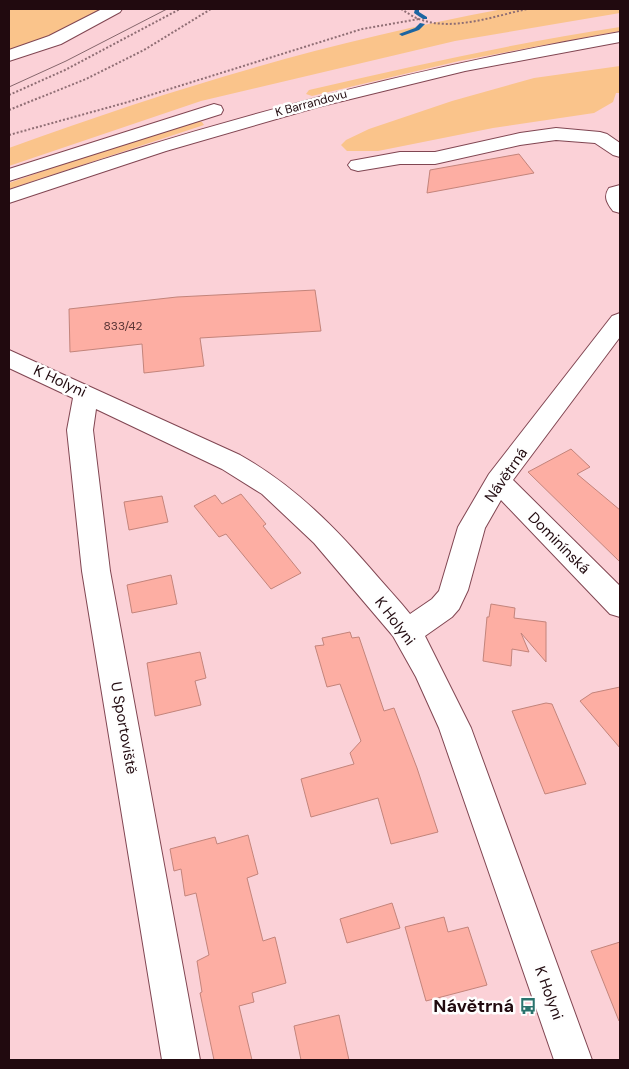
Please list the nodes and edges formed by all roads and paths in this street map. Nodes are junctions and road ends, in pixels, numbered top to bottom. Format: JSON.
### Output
{"nodes":[{"id":1,"x":114,"y":9,"type":"edge"},
{"id":2,"x":180,"y":9,"type":"edge"},
{"id":3,"x":210,"y":9,"type":"edge"},
{"id":4,"x":401,"y":9,"type":"edge"},
{"id":5,"x":526,"y":9,"type":"edge"},
{"id":6,"x":419,"y":20,"type":"junction"},
{"id":7,"x":620,"y":21,"type":"edge"},
{"id":8,"x":620,"y":37,"type":"edge"},
{"id":9,"x":452,"y":51,"type":"dead end"},
{"id":10,"x":9,"y":56,"type":"edge"},
{"id":11,"x":9,"y":95,"type":"edge"},
{"id":12,"x":227,"y":106,"type":"dead end"},
{"id":13,"x":9,"y":110,"type":"edge"},
{"id":14,"x":9,"y":135,"type":"edge"},
{"id":15,"x":620,"y":152,"type":"edge"},
{"id":16,"x":358,"y":165,"type":"dead end"},
{"id":17,"x":9,"y":175,"type":"edge"},
{"id":18,"x":620,"y":191,"type":"edge"},
{"id":19,"x":9,"y":197,"type":"edge"},
{"id":20,"x":620,"y":207,"type":"edge"},
{"id":21,"x":620,"y":322,"type":"edge"},
{"id":22,"x":9,"y":358,"type":"edge"},
{"id":23,"x":86,"y":394,"type":"junction"},
{"id":24,"x":498,"y":481,"type":"junction"},
{"id":25,"x":620,"y":605,"type":"edge"},
{"id":26,"x":407,"y":632,"type":"junction"},
{"id":27,"x":181,"y":1060,"type":"edge"},
{"id":28,"x":573,"y":1060,"type":"edge"}],
"edges":[{"from":1,"to":10,"type":"street"},
{"from":2,"to":11,"type":"path"},
{"from":3,"to":13,"type":"path"},
{"from":4,"to":6,"type":"path"},
{"from":5,"to":6,"type":"path"},
{"from":6,"to":14,"type":"path"},
{"from":7,"to":9,"type":"street"},
{"from":8,"to":19,"type":"street","name":"K Barrandovu"},
{"from":12,"to":17,"type":"street"},
{"from":15,"to":16,"type":"street"},
{"from":18,"to":20,"type":"street"},
{"from":21,"to":24,"type":"street","name":"Návětrná"},
{"from":22,"to":23,"type":"street","name":"K Holyni"},
{"from":23,"to":26,"type":"street","name":"K Holyni"},
{"from":23,"to":27,"type":"street","name":"U Sportoviště"},
{"from":24,"to":25,"type":"street","name":"Dominínská"},
{"from":24,"to":26,"type":"street","name":"Návětrná"},
{"from":26,"to":28,"type":"street","name":"K Holyni"}]}
